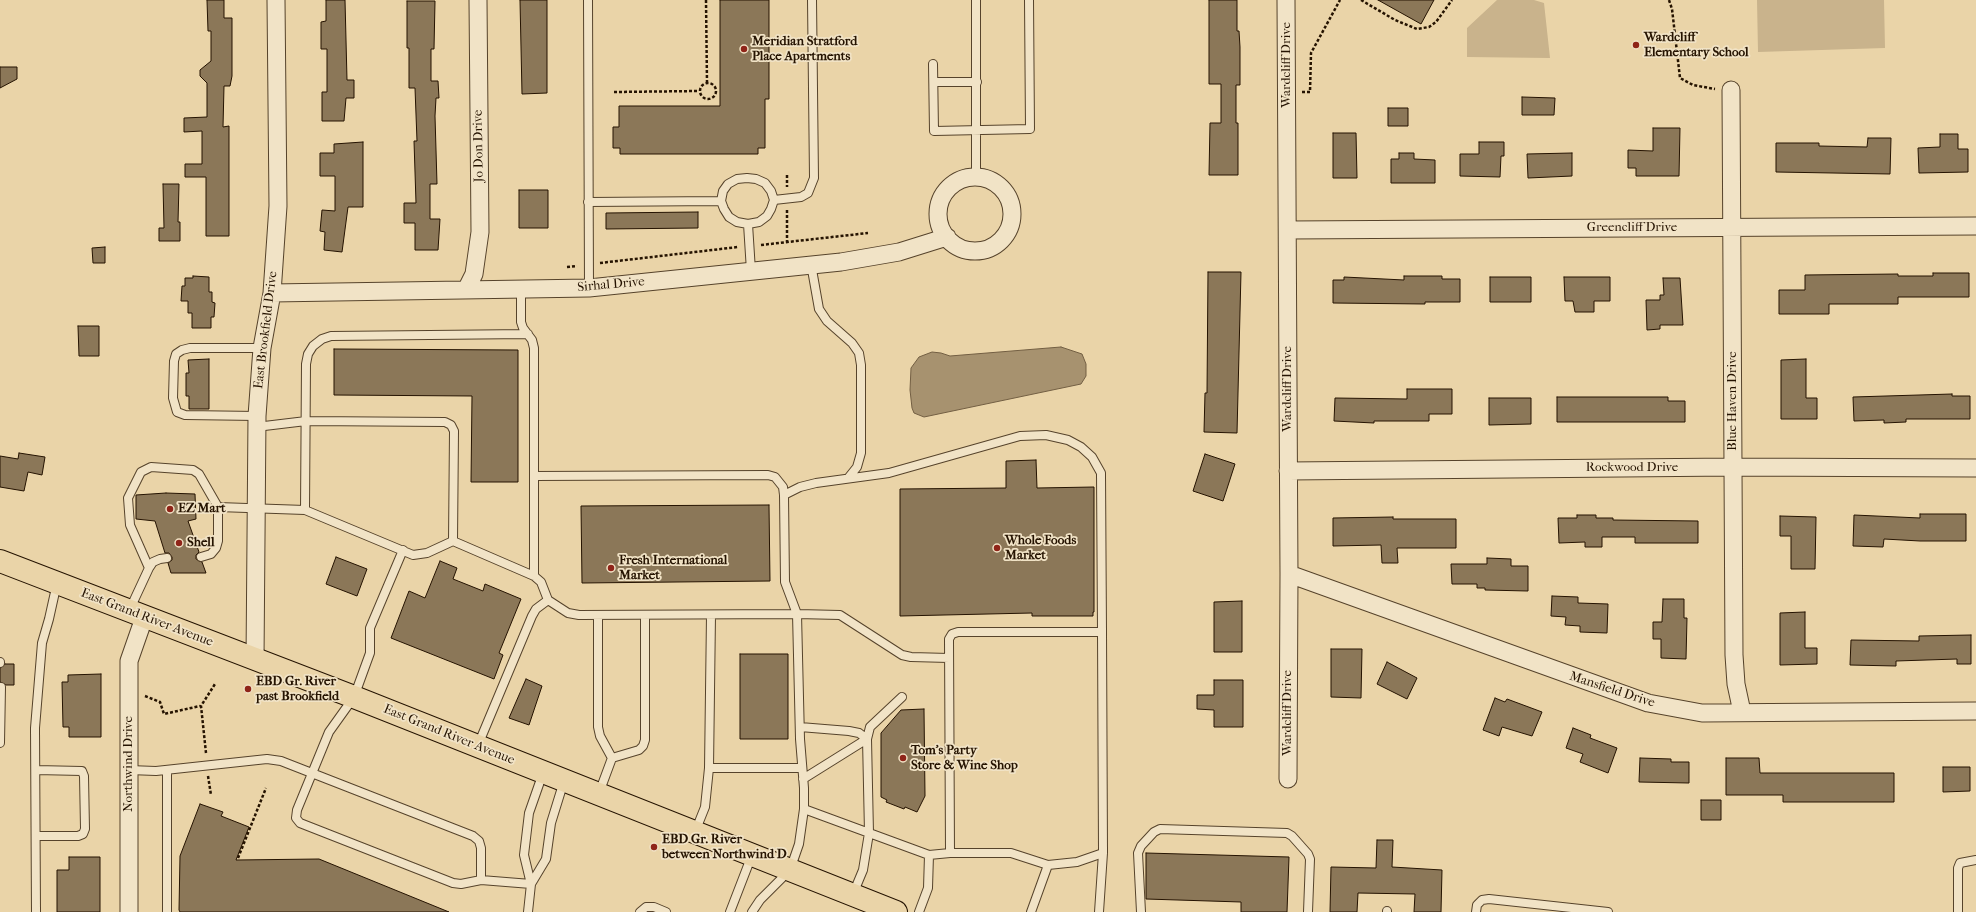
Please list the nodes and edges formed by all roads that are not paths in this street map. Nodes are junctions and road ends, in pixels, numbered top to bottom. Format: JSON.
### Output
{"nodes":[{"id":1,"x":276,"y":0,"type":"edge"},
{"id":2,"x":478,"y":0,"type":"edge"},
{"id":3,"x":588,"y":0,"type":"edge"},
{"id":4,"x":812,"y":0,"type":"edge"},
{"id":5,"x":976,"y":0,"type":"edge"},
{"id":6,"x":1029,"y":0,"type":"edge"},
{"id":7,"x":1286,"y":0,"type":"edge"},
{"id":8,"x":933,"y":64,"type":"dead end"},
{"id":9,"x":934,"y":82,"type":"junction"},
{"id":10,"x":977,"y":82,"type":"junction"},
{"id":11,"x":1731,"y":90,"type":"road end"},
{"id":12,"x":977,"y":130,"type":"junction"},
{"id":13,"x":976,"y":177,"type":"junction"},
{"id":14,"x":774,"y":200,"type":"junction"},
{"id":15,"x":721,"y":201,"type":"junction"},
{"id":16,"x":588,"y":202,"type":"junction"},
{"id":17,"x":748,"y":224,"type":"junction"},
{"id":18,"x":1976,"y":226,"type":"edge"},
{"id":19,"x":1732,"y":227,"type":"junction"},
{"id":20,"x":1288,"y":230,"type":"junction"},
{"id":21,"x":947,"y":237,"type":"junction"},
{"id":22,"x":811,"y":264,"type":"junction"},
{"id":23,"x":751,"y":271,"type":"junction"},
{"id":24,"x":589,"y":288,"type":"junction"},
{"id":25,"x":466,"y":290,"type":"junction"},
{"id":26,"x":521,"y":290,"type":"junction"},
{"id":27,"x":272,"y":293,"type":"junction"},
{"id":28,"x":528,"y":334,"type":"junction"},
{"id":29,"x":262,"y":348,"type":"junction"},
{"id":30,"x":256,"y":421,"type":"junction"},
{"id":31,"x":306,"y":421,"type":"junction"},
{"id":32,"x":1733,"y":467,"type":"junction"},
{"id":33,"x":1976,"y":468,"type":"edge"},
{"id":34,"x":1288,"y":471,"type":"junction"},
{"id":35,"x":534,"y":476,"type":"junction"},
{"id":36,"x":849,"y":477,"type":"junction"},
{"id":37,"x":784,"y":495,"type":"junction"},
{"id":38,"x":218,"y":507,"type":"junction"},
{"id":39,"x":256,"y":508,"type":"junction"},
{"id":40,"x":305,"y":510,"type":"junction"},
{"id":41,"x":453,"y":540,"type":"junction"},
{"id":42,"x":403,"y":550,"type":"junction"},
{"id":43,"x":201,"y":557,"type":"dead end"},
{"id":44,"x":167,"y":558,"type":"dead end"},
{"id":45,"x":0,"y":561,"type":"edge"},
{"id":46,"x":149,"y":568,"type":"junction"},
{"id":47,"x":1289,"y":574,"type":"junction"},
{"id":48,"x":534,"y":576,"type":"junction"},
{"id":49,"x":57,"y":583,"type":"junction"},
{"id":50,"x":548,"y":600,"type":"junction"},
{"id":51,"x":797,"y":614,"type":"junction"},
{"id":52,"x":137,"y":615,"type":"junction"},
{"id":53,"x":598,"y":615,"type":"junction"},
{"id":54,"x":645,"y":615,"type":"junction"},
{"id":55,"x":711,"y":615,"type":"junction"},
{"id":56,"x":1102,"y":632,"type":"junction"},
{"id":57,"x":950,"y":658,"type":"junction"},
{"id":58,"x":255,"y":660,"type":"junction"},
{"id":59,"x":1,"y":687,"type":"edge"},
{"id":60,"x":354,"y":697,"type":"junction"},
{"id":61,"x":902,"y":697,"type":"dead end"},
{"id":62,"x":1976,"y":711,"type":"edge"},
{"id":63,"x":1742,"y":712,"type":"junction"},
{"id":64,"x":800,"y":727,"type":"junction"},
{"id":65,"x":867,"y":740,"type":"junction"},
{"id":66,"x":0,"y":743,"type":"edge"},
{"id":67,"x":478,"y":746,"type":"junction"},
{"id":68,"x":612,"y":758,"type":"junction"},
{"id":69,"x":709,"y":768,"type":"junction"},
{"id":70,"x":802,"y":768,"type":"junction"},
{"id":71,"x":36,"y":770,"type":"junction"},
{"id":72,"x":129,"y":770,"type":"junction"},
{"id":73,"x":167,"y":770,"type":"junction"},
{"id":74,"x":543,"y":772,"type":"junction"},
{"id":75,"x":312,"y":773,"type":"junction"},
{"id":76,"x":804,"y":778,"type":"junction"},
{"id":77,"x":1288,"y":779,"type":"dead end"},
{"id":78,"x":565,"y":780,"type":"junction"},
{"id":79,"x":599,"y":794,"type":"junction"},
{"id":80,"x":804,"y":809,"type":"junction"},
{"id":81,"x":695,"y":832,"type":"junction"},
{"id":82,"x":869,"y":833,"type":"junction"},
{"id":83,"x":37,"y":836,"type":"junction"},
{"id":84,"x":950,"y":853,"type":"junction"},
{"id":85,"x":1103,"y":853,"type":"junction"},
{"id":86,"x":752,"y":854,"type":"junction"},
{"id":87,"x":929,"y":855,"type":"junction"},
{"id":88,"x":1976,"y":860,"type":"edge"},
{"id":89,"x":1048,"y":865,"type":"junction"},
{"id":90,"x":790,"y":870,"type":"junction"},
{"id":91,"x":481,"y":880,"type":"junction"},
{"id":92,"x":532,"y":884,"type":"junction"},
{"id":93,"x":853,"y":895,"type":"junction"},
{"id":94,"x":36,"y":912,"type":"edge"},
{"id":95,"x":129,"y":912,"type":"edge"},
{"id":96,"x":167,"y":912,"type":"edge"},
{"id":97,"x":528,"y":912,"type":"edge"},
{"id":98,"x":640,"y":912,"type":"edge"},
{"id":99,"x":666,"y":912,"type":"edge"},
{"id":100,"x":730,"y":912,"type":"edge"},
{"id":101,"x":752,"y":912,"type":"edge"},
{"id":102,"x":896,"y":912,"type":"edge"},
{"id":103,"x":919,"y":912,"type":"edge"},
{"id":104,"x":1031,"y":912,"type":"edge"},
{"id":105,"x":1099,"y":912,"type":"edge"},
{"id":106,"x":1140,"y":912,"type":"edge"},
{"id":107,"x":1308,"y":912,"type":"edge"},
{"id":108,"x":1476,"y":912,"type":"edge"},
{"id":109,"x":1608,"y":912,"type":"edge"},
{"id":110,"x":1958,"y":912,"type":"edge"}],
"edges":[{"from":1,"to":27,"type":"street","name":"East Brookfield Drive"},
{"from":2,"to":25,"type":"street","name":"Jo Don Drive"},
{"from":3,"to":16,"type":"lane"},
{"from":4,"to":14,"type":"lane"},
{"from":5,"to":10,"type":"lane"},
{"from":6,"to":12,"type":"lane"},
{"from":7,"to":20,"type":"street","name":"Wardcliff Drive"},
{"from":8,"to":9,"type":"lane"},
{"from":9,"to":10,"type":"lane"},
{"from":9,"to":12,"type":"lane"},
{"from":10,"to":12,"type":"lane"},
{"from":11,"to":19,"type":"street","name":"Blue Haven Drive"},
{"from":12,"to":13,"type":"lane"},
{"from":13,"to":21,"type":"street"},
{"from":13,"to":21,"type":"street"},
{"from":14,"to":15,"type":"lane"},
{"from":14,"to":17,"type":"lane"},
{"from":15,"to":16,"type":"lane"},
{"from":15,"to":17,"type":"lane"},
{"from":16,"to":24,"type":"lane"},
{"from":17,"to":23,"type":"lane"},
{"from":18,"to":19,"type":"street","name":"Greencliff Drive"},
{"from":19,"to":20,"type":"street","name":"Greencliff Drive"},
{"from":19,"to":32,"type":"street","name":"Blue Haven Drive"},
{"from":20,"to":34,"type":"street","name":"Wardcliff Drive"},
{"from":21,"to":22,"type":"street","name":"Sirhal Drive"},
{"from":22,"to":23,"type":"street","name":"Sirhal Drive"},
{"from":22,"to":36,"type":"lane"},
{"from":23,"to":24,"type":"street","name":"Sirhal Drive"},
{"from":24,"to":26,"type":"street","name":"Sirhal Drive"},
{"from":25,"to":26,"type":"street","name":"Sirhal Drive"},
{"from":25,"to":27,"type":"street","name":"Sirhal Drive"},
{"from":26,"to":28,"type":"lane"},
{"from":27,"to":29,"type":"street","name":"East Brookfield Drive"},
{"from":28,"to":31,"type":"lane"},
{"from":28,"to":35,"type":"lane"},
{"from":29,"to":30,"type":"street","name":"East Brookfield Drive"},
{"from":29,"to":30,"type":"lane"},
{"from":30,"to":31,"type":"lane"},
{"from":30,"to":39,"type":"street","name":"East Brookfield Drive"},
{"from":31,"to":40,"type":"lane"},
{"from":31,"to":41,"type":"lane"},
{"from":32,"to":33,"type":"street","name":"Rockwood Drive"},
{"from":32,"to":34,"type":"street","name":"Rockwood Drive"},
{"from":32,"to":63,"type":"street","name":"Blue Haven Drive"},
{"from":34,"to":47,"type":"street","name":"Wardcliff Drive"},
{"from":35,"to":37,"type":"lane"},
{"from":35,"to":48,"type":"lane"},
{"from":36,"to":37,"type":"lane"},
{"from":36,"to":56,"type":"lane"},
{"from":37,"to":51,"type":"lane"},
{"from":38,"to":39,"type":"lane"},
{"from":38,"to":43,"type":"lane"},
{"from":38,"to":46,"type":"lane"},
{"from":39,"to":40,"type":"lane"},
{"from":39,"to":58,"type":"street","name":"East Brookfield Drive"},
{"from":40,"to":42,"type":"lane"},
{"from":41,"to":42,"type":"lane"},
{"from":41,"to":48,"type":"lane"},
{"from":42,"to":60,"type":"lane"},
{"from":44,"to":46,"type":"lane"},
{"from":45,"to":49,"type":"main road","name":"East Grand River Avenue"},
{"from":46,"to":52,"type":"lane"},
{"from":47,"to":63,"type":"street","name":"Mansfield Drive"},
{"from":47,"to":77,"type":"street","name":"Wardcliff Drive"},
{"from":48,"to":50,"type":"lane"},
{"from":49,"to":52,"type":"main road","name":"East Grand River Avenue"},
{"from":49,"to":71,"type":"lane"},
{"from":50,"to":53,"type":"lane"},
{"from":50,"to":67,"type":"lane"},
{"from":51,"to":55,"type":"lane"},
{"from":51,"to":57,"type":"lane"},
{"from":51,"to":64,"type":"lane"},
{"from":52,"to":58,"type":"main road","name":"East Grand River Avenue"},
{"from":52,"to":72,"type":"street","name":"Northwind Drive"},
{"from":53,"to":54,"type":"lane"},
{"from":53,"to":68,"type":"lane"},
{"from":54,"to":55,"type":"lane"},
{"from":54,"to":68,"type":"lane"},
{"from":55,"to":69,"type":"lane"},
{"from":56,"to":57,"type":"lane"},
{"from":56,"to":85,"type":"lane"},
{"from":57,"to":84,"type":"lane"},
{"from":58,"to":60,"type":"main road","name":"East Grand River Avenue"},
{"from":59,"to":66,"type":"lane"},
{"from":60,"to":67,"type":"main road","name":"East Grand River Avenue"},
{"from":60,"to":75,"type":"lane"},
{"from":61,"to":65,"type":"lane"},
{"from":62,"to":63,"type":"street","name":"Mansfield Drive"},
{"from":64,"to":65,"type":"lane"},
{"from":64,"to":70,"type":"lane"},
{"from":65,"to":76,"type":"lane"},
{"from":65,"to":82,"type":"lane"},
{"from":67,"to":74,"type":"main road","name":"East Grand River Avenue"},
{"from":68,"to":79,"type":"lane"},
{"from":69,"to":70,"type":"lane"},
{"from":69,"to":81,"type":"lane"},
{"from":70,"to":76,"type":"lane"},
{"from":71,"to":83,"type":"lane"},
{"from":71,"to":83,"type":"lane"},
{"from":72,"to":73,"type":"lane"},
{"from":72,"to":95,"type":"street","name":"Northwind Drive"},
{"from":73,"to":75,"type":"lane"},
{"from":73,"to":96,"type":"lane"},
{"from":74,"to":78,"type":"main road","name":"East Grand River Avenue"},
{"from":74,"to":92,"type":"lane"},
{"from":75,"to":91,"type":"lane"},
{"from":75,"to":91,"type":"lane"},
{"from":76,"to":80,"type":"lane"},
{"from":78,"to":79,"type":"main road","name":"East Grand River Avenue"},
{"from":78,"to":92,"type":"lane"},
{"from":79,"to":81,"type":"main road","name":"East Grand River Avenue"},
{"from":80,"to":82,"type":"lane"},
{"from":80,"to":90,"type":"lane"},
{"from":81,"to":86,"type":"main road","name":"East Grand River Avenue"},
{"from":82,"to":87,"type":"lane"},
{"from":82,"to":93,"type":"lane"},
{"from":83,"to":94,"type":"lane"},
{"from":84,"to":87,"type":"lane"},
{"from":84,"to":89,"type":"lane"},
{"from":85,"to":89,"type":"lane"},
{"from":85,"to":105,"type":"lane"},
{"from":86,"to":90,"type":"main road","name":"East Grand River Avenue"},
{"from":86,"to":100,"type":"lane"},
{"from":87,"to":103,"type":"lane"},
{"from":88,"to":110,"type":"lane"},
{"from":89,"to":104,"type":"lane"},
{"from":90,"to":93,"type":"main road","name":"East Grand River Avenue"},
{"from":90,"to":101,"type":"lane"},
{"from":91,"to":92,"type":"lane"},
{"from":92,"to":97,"type":"lane"},
{"from":93,"to":102,"type":"main road","name":"East Grand River Avenue"},
{"from":98,"to":99,"type":"lane"},
{"from":106,"to":107,"type":"lane"},
{"from":108,"to":109,"type":"lane"}]}
